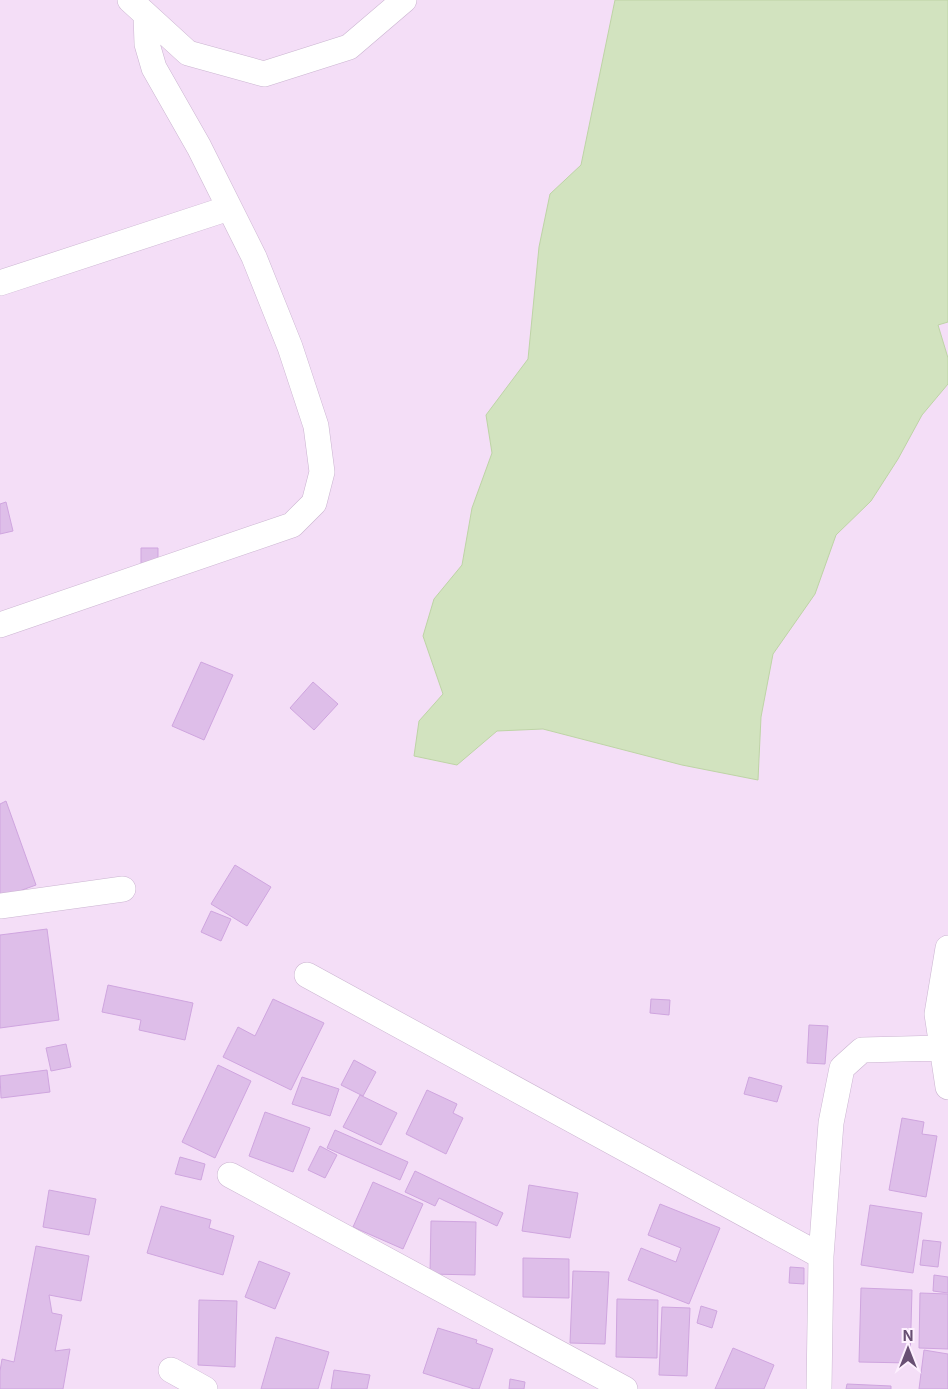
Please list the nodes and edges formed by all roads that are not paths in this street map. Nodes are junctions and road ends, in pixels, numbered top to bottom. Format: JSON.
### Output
{"nodes":[{"id":1,"x":404,"y":0,"type":"edge"},
{"id":2,"x":138,"y":7,"type":"edge"},
{"id":3,"x":229,"y":208,"type":"junction"},
{"id":4,"x":0,"y":284,"type":"edge"},
{"id":5,"x":0,"y":626,"type":"edge"},
{"id":6,"x":124,"y":890,"type":"dead end"},
{"id":7,"x":0,"y":906,"type":"edge"},
{"id":8,"x":948,"y":948,"type":"edge"},
{"id":9,"x":307,"y":975,"type":"dead end"},
{"id":10,"x":942,"y":1048,"type":"junction"},
{"id":11,"x":948,"y":1087,"type":"edge"},
{"id":12,"x":230,"y":1175,"type":"dead end"},
{"id":13,"x":821,"y":1256,"type":"junction"},
{"id":14,"x":170,"y":1370,"type":"dead end"},
{"id":15,"x":205,"y":1389,"type":"edge"},
{"id":16,"x":625,"y":1389,"type":"edge"},
{"id":17,"x":819,"y":1389,"type":"edge"}],
"edges":[{"from":1,"to":2,"type":"street"},
{"from":2,"to":3,"type":"street"},
{"from":3,"to":4,"type":"street"},
{"from":3,"to":5,"type":"street"},
{"from":6,"to":7,"type":"street"},
{"from":8,"to":10,"type":"street"},
{"from":9,"to":13,"type":"street"},
{"from":10,"to":11,"type":"street"},
{"from":10,"to":13,"type":"street"},
{"from":12,"to":16,"type":"street"},
{"from":13,"to":17,"type":"street"},
{"from":14,"to":15,"type":"street"}]}
